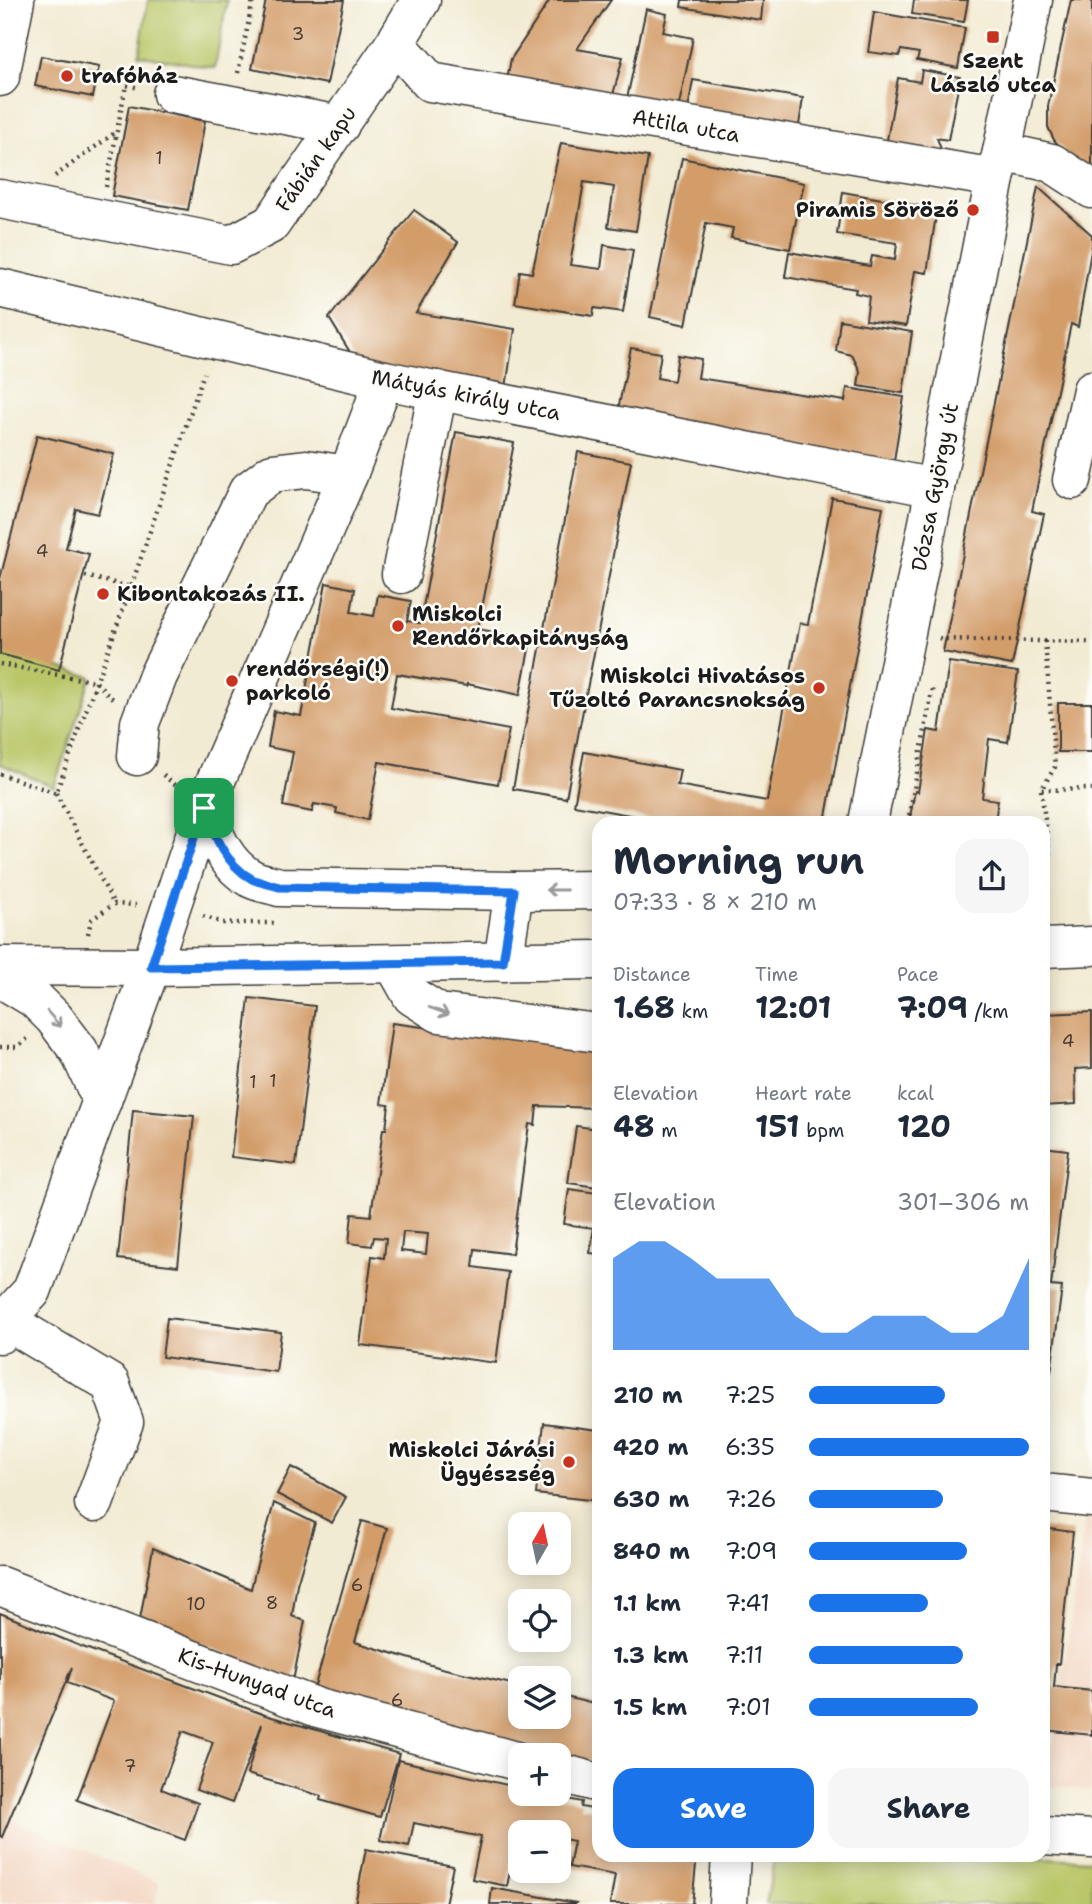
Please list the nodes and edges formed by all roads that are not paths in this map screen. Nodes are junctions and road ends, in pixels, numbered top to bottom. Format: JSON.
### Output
{"nodes":[{"id":1,"x":15,"y":0,"type":"edge"},
{"id":2,"x":421,"y":0,"type":"edge"},
{"id":3,"x":1033,"y":0,"type":"edge"},
{"id":4,"x":395,"y":43,"type":"junction"},
{"id":5,"x":0,"y":77,"type":"edge"},
{"id":6,"x":172,"y":94,"type":"road end"},
{"id":7,"x":340,"y":125,"type":"junction"},
{"id":8,"x":998,"y":165,"type":"junction"},
{"id":9,"x":1092,"y":189,"type":"edge"},
{"id":10,"x":0,"y":199,"type":"edge"},
{"id":11,"x":0,"y":288,"type":"edge"},
{"id":12,"x":384,"y":380,"type":"junction"},
{"id":13,"x":438,"y":390,"type":"junction"},
{"id":14,"x":1092,"y":390,"type":"edge"},
{"id":15,"x":348,"y":475,"type":"junction"},
{"id":16,"x":1072,"y":480,"type":"dead end"},
{"id":17,"x":935,"y":488,"type":"junction"},
{"id":18,"x":401,"y":574,"type":"dead end"},
{"id":19,"x":137,"y":756,"type":"dead end"},
{"id":20,"x":204,"y":808,"type":"junction"},
{"id":21,"x":870,"y":816,"type":"edge"},
{"id":22,"x":592,"y":890,"type":"edge"},
{"id":23,"x":514,"y":891,"type":"junction"},
{"id":24,"x":1092,"y":946,"type":"edge"},
{"id":25,"x":1050,"y":948,"type":"edge"},
{"id":26,"x":592,"y":960,"type":"edge"},
{"id":27,"x":503,"y":962,"type":"junction"},
{"id":28,"x":394,"y":964,"type":"junction"},
{"id":29,"x":0,"y":966,"type":"edge"},
{"id":30,"x":151,"y":967,"type":"junction"},
{"id":31,"x":0,"y":978,"type":"edge"},
{"id":32,"x":592,"y":1032,"type":"edge"},
{"id":33,"x":102,"y":1101,"type":"junction"},
{"id":34,"x":16,"y":1286,"type":"edge"},
{"id":35,"x":2,"y":1327,"type":"edge"},
{"id":36,"x":1050,"y":1494,"type":"edge"},
{"id":37,"x":1092,"y":1498,"type":"edge"},
{"id":38,"x":94,"y":1503,"type":"dead end"},
{"id":39,"x":0,"y":1586,"type":"edge"},
{"id":40,"x":508,"y":1759,"type":"edge"},
{"id":41,"x":571,"y":1776,"type":"edge"},
{"id":42,"x":592,"y":1781,"type":"edge"},
{"id":43,"x":1050,"y":1836,"type":"edge"},
{"id":44,"x":1092,"y":1839,"type":"edge"},
{"id":45,"x":731,"y":1862,"type":"edge"},
{"id":46,"x":728,"y":1904,"type":"edge"}],
"edges":[{"from":1,"to":5,"type":"street"},
{"from":2,"to":4,"type":"street","name":"Fábián kapu"},
{"from":3,"to":8,"type":"street","name":"Dózsa György út"},
{"from":4,"to":7,"type":"street","name":"Fábián kapu"},
{"from":4,"to":8,"type":"street","name":"Attila utca"},
{"from":6,"to":7,"type":"street"},
{"from":7,"to":10,"type":"street","name":"Fábián kapu"},
{"from":8,"to":9,"type":"street"},
{"from":8,"to":17,"type":"street","name":"Dózsa György út"},
{"from":11,"to":12,"type":"street","name":"Mátyás király utca"},
{"from":12,"to":13,"type":"street","name":"Mátyás király utca"},
{"from":12,"to":15,"type":"street"},
{"from":13,"to":17,"type":"street","name":"Mátyás király utca"},
{"from":13,"to":18,"type":"street"},
{"from":14,"to":16,"type":"street"},
{"from":15,"to":19,"type":"street"},
{"from":15,"to":20,"type":"street"},
{"from":17,"to":21,"type":"street","name":"Dózsa György út"},
{"from":20,"to":23,"type":"street"},
{"from":20,"to":30,"type":"street"},
{"from":22,"to":23,"type":"street","one_way":true},
{"from":23,"to":27,"type":"street"},
{"from":24,"to":25,"type":"street"},
{"from":26,"to":27,"type":"street"},
{"from":27,"to":28,"type":"street"},
{"from":28,"to":30,"type":"street"},
{"from":28,"to":32,"type":"street","one_way":true},
{"from":29,"to":30,"type":"street"},
{"from":30,"to":33,"type":"street"},
{"from":31,"to":33,"type":"street","one_way":true},
{"from":33,"to":34,"type":"street"},
{"from":34,"to":35,"type":"street"},
{"from":35,"to":38,"type":"street"},
{"from":36,"to":37,"type":"street"},
{"from":39,"to":40,"type":"street","name":"Kis-Hunyad utca"},
{"from":41,"to":42,"type":"street"},
{"from":43,"to":44,"type":"street"},
{"from":45,"to":46,"type":"street"}]}
